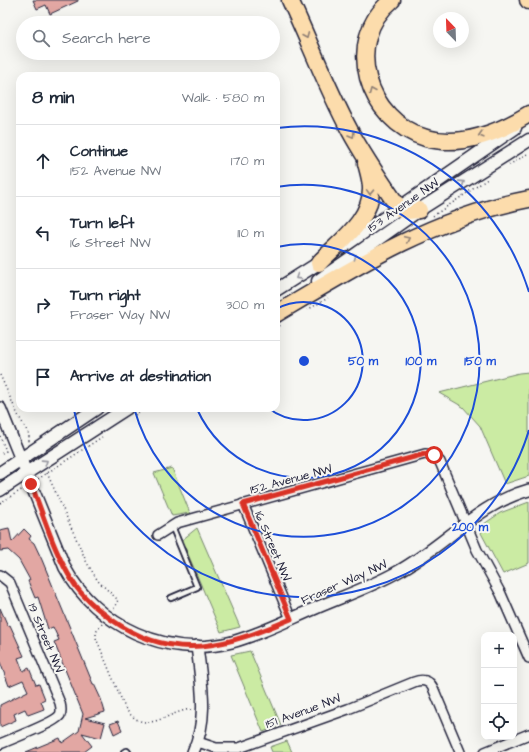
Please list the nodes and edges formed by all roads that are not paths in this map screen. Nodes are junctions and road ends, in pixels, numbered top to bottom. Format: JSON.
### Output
{"nodes":[{"id":1,"x":290,"y":0,"type":"edge"},
{"id":2,"x":392,"y":0,"type":"edge"},
{"id":3,"x":529,"y":114,"type":"edge"},
{"id":4,"x":529,"y":118,"type":"edge"},
{"id":5,"x":529,"y":140,"type":"edge"},
{"id":6,"x":364,"y":154,"type":"junction"},
{"id":7,"x":529,"y":199,"type":"edge"},
{"id":8,"x":399,"y":208,"type":"junction"},
{"id":9,"x":426,"y":214,"type":"junction"},
{"id":10,"x":319,"y":263,"type":"junction"},
{"id":11,"x":280,"y":287,"type":"edge"},
{"id":12,"x":280,"y":307,"type":"edge"},
{"id":13,"x":280,"y":318,"type":"edge"},
{"id":14,"x":0,"y":408,"type":"edge"},
{"id":15,"x":91,"y":412,"type":"edge"},
{"id":16,"x":130,"y":412,"type":"edge"},
{"id":17,"x":22,"y":460,"type":"junction"},
{"id":18,"x":0,"y":473,"type":"edge"},
{"id":19,"x":27,"y":474,"type":"junction"},
{"id":20,"x":0,"y":490,"type":"edge"},
{"id":21,"x":529,"y":490,"type":"edge"},
{"id":22,"x":243,"y":504,"type":"junction"},
{"id":23,"x":466,"y":523,"type":"junction"},
{"id":24,"x":172,"y":526,"type":"junction"},
{"id":25,"x":158,"y":535,"type":"dead end"},
{"id":26,"x":0,"y":575,"type":"edge"},
{"id":27,"x":171,"y":598,"type":"dead end"},
{"id":28,"x":291,"y":619,"type":"junction"},
{"id":29,"x":197,"y":646,"type":"junction"},
{"id":30,"x":529,"y":658,"type":"edge"},
{"id":31,"x":529,"y":734,"type":"edge"},
{"id":32,"x":0,"y":744,"type":"edge"},
{"id":33,"x":195,"y":747,"type":"edge"},
{"id":34,"x":124,"y":752,"type":"edge"},
{"id":35,"x":128,"y":752,"type":"edge"},
{"id":36,"x":460,"y":752,"type":"edge"},
{"id":37,"x":485,"y":752,"type":"edge"}],
"edges":[{"from":1,"to":6,"type":"highway","one_way":true},
{"from":3,"to":2,"type":"highway","one_way":true},
{"from":4,"to":8,"type":"main road","name":"153 Avenue NW"},
{"from":9,"to":5,"type":"main road","name":"153 Avenue NW","one_way":true},
{"from":6,"to":8,"type":"highway"},
{"from":6,"to":10,"type":"highway","one_way":true},
{"from":13,"to":7,"type":"highway","one_way":true},
{"from":8,"to":9,"type":"highway"},
{"from":8,"to":10,"type":"main road","name":"153 Avenue NW"},
{"from":12,"to":9,"type":"main road","name":"153 Avenue NW","one_way":true},
{"from":10,"to":11,"type":"main road","name":"153 Avenue NW","one_way":true},
{"from":14,"to":17,"type":"street","name":"Fraser Way NW"},
{"from":15,"to":17,"type":"main road"},
{"from":19,"to":16,"type":"main road","one_way":true},
{"from":17,"to":18,"type":"main road"},
{"from":17,"to":19,"type":"street","name":"Fraser Way NW"},
{"from":19,"to":20,"type":"main road"},
{"from":19,"to":29,"type":"street","name":"Fraser Way NW"},
{"from":21,"to":23,"type":"street","name":"Fraser Way NW"},
{"from":22,"to":23,"type":"street","name":"152 Avenue NW"},
{"from":22,"to":24,"type":"street","name":"152 Avenue NW"},
{"from":22,"to":28,"type":"street","name":"16 Street NW"},
{"from":23,"to":28,"type":"street","name":"Fraser Way NW"},
{"from":23,"to":30,"type":"street"},
{"from":24,"to":25,"type":"street","name":"152 Avenue NW"},
{"from":24,"to":27,"type":"lane"},
{"from":26,"to":32,"type":"street","name":"19 Street NW"},
{"from":28,"to":29,"type":"street","name":"Fraser Way NW"},
{"from":29,"to":33,"type":"street"},
{"from":31,"to":37,"type":"street"},
{"from":33,"to":36,"type":"street","name":"151 Avenue NW"},
{"from":34,"to":35,"type":"lane"}]}
